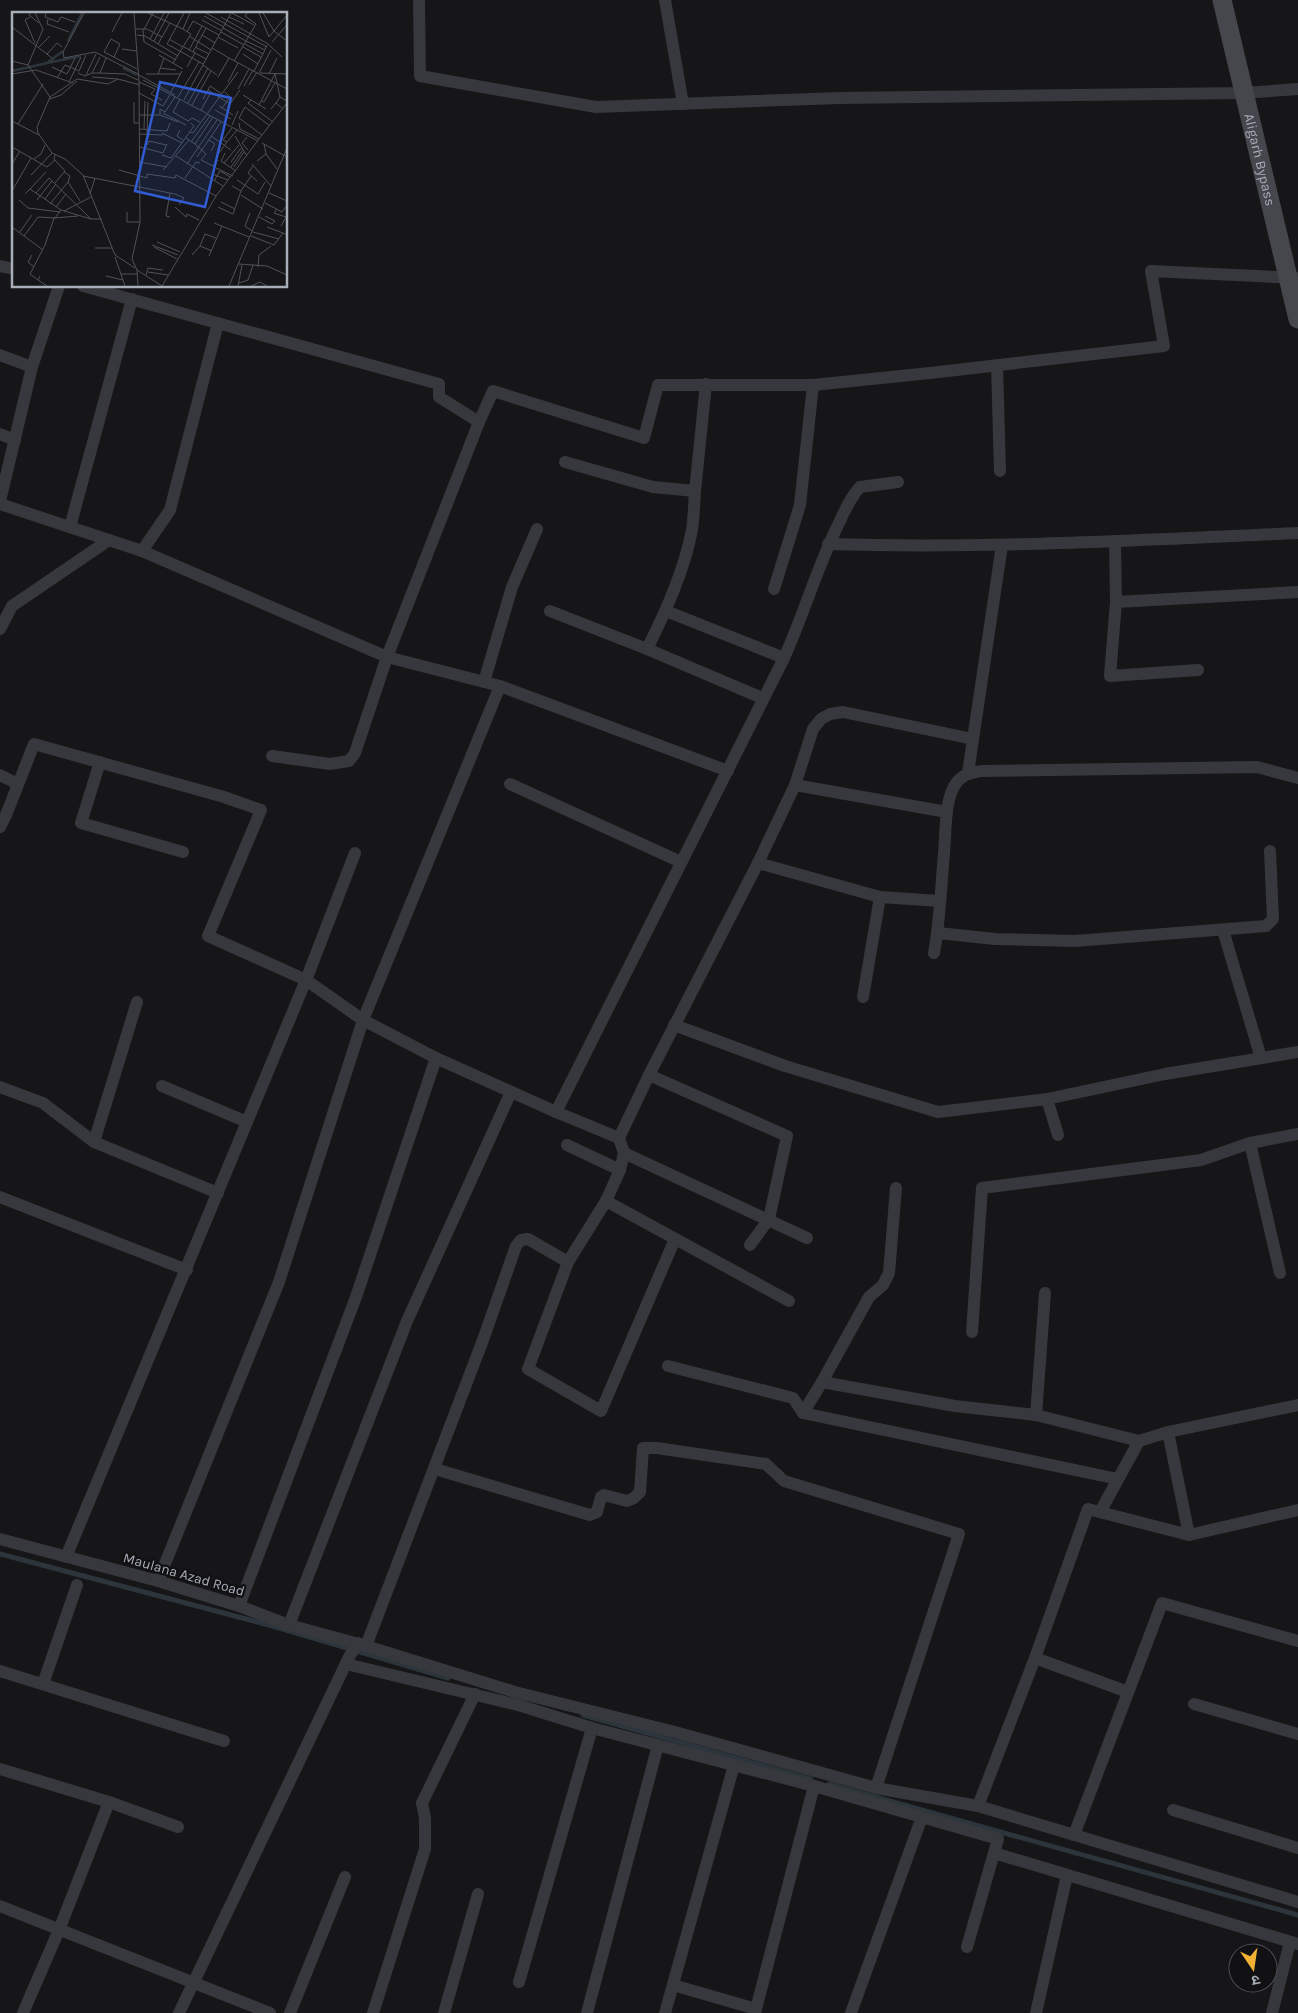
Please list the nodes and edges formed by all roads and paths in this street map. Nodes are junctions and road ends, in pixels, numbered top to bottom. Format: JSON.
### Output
{"nodes":[{"id":1,"x":419,"y":0,"type":"edge"},
{"id":2,"x":665,"y":0,"type":"edge"},
{"id":3,"x":1222,"y":0,"type":"edge"},
{"id":4,"x":1298,"y":89,"type":"edge"},
{"id":5,"x":1243,"y":93,"type":"junction"},
{"id":6,"x":683,"y":104,"type":"junction"},
{"id":7,"x":1293,"y":278,"type":"edge"},
{"id":8,"x":58,"y":288,"type":"edge"},
{"id":9,"x":91,"y":288,"type":"edge"},
{"id":10,"x":132,"y":300,"type":"junction"},
{"id":11,"x":1298,"y":319,"type":"edge"},
{"id":12,"x":218,"y":323,"type":"junction"},
{"id":13,"x":0,"y":355,"type":"edge"},
{"id":14,"x":997,"y":365,"type":"junction"},
{"id":15,"x":32,"y":368,"type":"junction"},
{"id":16,"x":706,"y":384,"type":"junction"},
{"id":17,"x":813,"y":385,"type":"junction"},
{"id":18,"x":479,"y":422,"type":"junction"},
{"id":19,"x":0,"y":434,"type":"edge"},
{"id":20,"x":15,"y":440,"type":"junction"},
{"id":21,"x":565,"y":462,"type":"dead end"},
{"id":22,"x":1000,"y":471,"type":"dead end"},
{"id":23,"x":898,"y":482,"type":"dead end"},
{"id":24,"x":695,"y":491,"type":"junction"},
{"id":25,"x":0,"y":502,"type":"edge"},
{"id":26,"x":70,"y":527,"type":"junction"},
{"id":27,"x":536,"y":529,"type":"dead end"},
{"id":28,"x":1298,"y":533,"type":"edge"},
{"id":29,"x":109,"y":540,"type":"junction"},
{"id":30,"x":1115,"y":541,"type":"junction"},
{"id":31,"x":828,"y":544,"type":"junction"},
{"id":32,"x":1002,"y":545,"type":"junction"},
{"id":33,"x":142,"y":552,"type":"junction"},
{"id":34,"x":774,"y":589,"type":"dead end"},
{"id":35,"x":1298,"y":592,"type":"edge"},
{"id":36,"x":1116,"y":602,"type":"junction"},
{"id":37,"x":6,"y":604,"type":"edge"},
{"id":38,"x":666,"y":611,"type":"junction"},
{"id":39,"x":550,"y":612,"type":"dead end"},
{"id":40,"x":0,"y":629,"type":"edge"},
{"id":41,"x":647,"y":649,"type":"junction"},
{"id":42,"x":387,"y":657,"type":"junction"},
{"id":43,"x":784,"y":658,"type":"junction"},
{"id":44,"x":1198,"y":670,"type":"dead end"},
{"id":45,"x":484,"y":682,"type":"junction"},
{"id":46,"x":500,"y":686,"type":"junction"},
{"id":47,"x":762,"y":698,"type":"junction"},
{"id":48,"x":973,"y":740,"type":"junction"},
{"id":49,"x":272,"y":756,"type":"dead end"},
{"id":50,"x":100,"y":762,"type":"junction"},
{"id":51,"x":728,"y":771,"type":"junction"},
{"id":52,"x":968,"y":773,"type":"junction"},
{"id":53,"x":0,"y":775,"type":"edge"},
{"id":54,"x":1298,"y":778,"type":"edge"},
{"id":55,"x":18,"y":784,"type":"junction"},
{"id":56,"x":510,"y":784,"type":"dead end"},
{"id":57,"x":795,"y":785,"type":"junction"},
{"id":58,"x":947,"y":812,"type":"junction"},
{"id":59,"x":0,"y":827,"type":"edge"},
{"id":60,"x":1270,"y":851,"type":"dead end"},
{"id":61,"x":183,"y":852,"type":"dead end"},
{"id":62,"x":355,"y":853,"type":"dead end"},
{"id":63,"x":681,"y":862,"type":"junction"},
{"id":64,"x":758,"y":862,"type":"junction"},
{"id":65,"x":880,"y":897,"type":"junction"},
{"id":66,"x":940,"y":902,"type":"junction"},
{"id":67,"x":1223,"y":930,"type":"junction"},
{"id":68,"x":938,"y":933,"type":"junction"},
{"id":69,"x":934,"y":954,"type":"dead end"},
{"id":70,"x":306,"y":980,"type":"junction"},
{"id":71,"x":862,"y":998,"type":"dead end"},
{"id":72,"x":137,"y":1002,"type":"dead end"},
{"id":73,"x":363,"y":1020,"type":"junction"},
{"id":74,"x":674,"y":1025,"type":"junction"},
{"id":75,"x":1298,"y":1052,"type":"edge"},
{"id":76,"x":436,"y":1058,"type":"junction"},
{"id":77,"x":1261,"y":1058,"type":"junction"},
{"id":78,"x":649,"y":1075,"type":"junction"},
{"id":79,"x":162,"y":1086,"type":"dead end"},
{"id":80,"x":0,"y":1087,"type":"edge"},
{"id":81,"x":511,"y":1092,"type":"junction"},
{"id":82,"x":1047,"y":1100,"type":"junction"},
{"id":83,"x":556,"y":1112,"type":"junction"},
{"id":84,"x":248,"y":1122,"type":"junction"},
{"id":85,"x":1298,"y":1134,"type":"edge"},
{"id":86,"x":1058,"y":1135,"type":"dead end"},
{"id":87,"x":619,"y":1138,"type":"junction"},
{"id":88,"x":94,"y":1142,"type":"junction"},
{"id":89,"x":1250,"y":1143,"type":"junction"},
{"id":90,"x":567,"y":1145,"type":"dead end"},
{"id":91,"x":624,"y":1153,"type":"junction"},
{"id":92,"x":620,"y":1170,"type":"junction"},
{"id":93,"x":896,"y":1188,"type":"dead end"},
{"id":94,"x":218,"y":1193,"type":"junction"},
{"id":95,"x":0,"y":1197,"type":"edge"},
{"id":96,"x":606,"y":1201,"type":"junction"},
{"id":97,"x":769,"y":1219,"type":"junction"},
{"id":98,"x":807,"y":1238,"type":"dead end"},
{"id":99,"x":675,"y":1239,"type":"junction"},
{"id":100,"x":750,"y":1245,"type":"dead end"},
{"id":101,"x":568,"y":1262,"type":"junction"},
{"id":102,"x":187,"y":1270,"type":"junction"},
{"id":103,"x":1280,"y":1273,"type":"dead end"},
{"id":104,"x":1045,"y":1293,"type":"dead end"},
{"id":105,"x":789,"y":1301,"type":"dead end"},
{"id":106,"x":972,"y":1332,"type":"dead end"},
{"id":107,"x":668,"y":1366,"type":"dead end"},
{"id":108,"x":822,"y":1382,"type":"junction"},
{"id":109,"x":1298,"y":1404,"type":"edge"},
{"id":110,"x":803,"y":1413,"type":"junction"},
{"id":111,"x":1036,"y":1415,"type":"junction"},
{"id":112,"x":1168,"y":1432,"type":"junction"},
{"id":113,"x":1138,"y":1441,"type":"junction"},
{"id":114,"x":435,"y":1469,"type":"junction"},
{"id":115,"x":1118,"y":1479,"type":"junction"},
{"id":116,"x":1298,"y":1510,"type":"edge"},
{"id":117,"x":1100,"y":1512,"type":"junction"},
{"id":118,"x":1189,"y":1535,"type":"junction"},
{"id":119,"x":0,"y":1540,"type":"edge"},
{"id":120,"x":66,"y":1557,"type":"junction"},
{"id":121,"x":158,"y":1581,"type":"junction"},
{"id":122,"x":77,"y":1585,"type":"dead end"},
{"id":123,"x":239,"y":1606,"type":"junction"},
{"id":124,"x":289,"y":1625,"type":"junction"},
{"id":125,"x":1298,"y":1641,"type":"edge"},
{"id":126,"x":355,"y":1652,"type":"junction"},
{"id":127,"x":1035,"y":1658,"type":"junction"},
{"id":128,"x":0,"y":1671,"type":"edge"},
{"id":129,"x":43,"y":1684,"type":"junction"},
{"id":130,"x":1128,"y":1692,"type":"junction"},
{"id":131,"x":475,"y":1694,"type":"junction"},
{"id":132,"x":1194,"y":1704,"type":"dead end"},
{"id":133,"x":592,"y":1728,"type":"junction"},
{"id":134,"x":1298,"y":1734,"type":"edge"},
{"id":135,"x":224,"y":1741,"type":"dead end"},
{"id":136,"x":658,"y":1745,"type":"junction"},
{"id":137,"x":734,"y":1765,"type":"junction"},
{"id":138,"x":0,"y":1769,"type":"edge"},
{"id":139,"x":814,"y":1786,"type":"junction"},
{"id":140,"x":876,"y":1788,"type":"junction"},
{"id":141,"x":109,"y":1802,"type":"junction"},
{"id":142,"x":978,"y":1806,"type":"junction"},
{"id":143,"x":1173,"y":1810,"type":"dead end"},
{"id":144,"x":922,"y":1817,"type":"junction"},
{"id":145,"x":178,"y":1827,"type":"dead end"},
{"id":146,"x":1074,"y":1835,"type":"junction"},
{"id":147,"x":1298,"y":1848,"type":"edge"},
{"id":148,"x":994,"y":1853,"type":"junction"},
{"id":149,"x":1067,"y":1875,"type":"junction"},
{"id":150,"x":345,"y":1877,"type":"dead end"},
{"id":151,"x":478,"y":1894,"type":"dead end"},
{"id":152,"x":1298,"y":1902,"type":"edge"},
{"id":153,"x":0,"y":1906,"type":"edge"},
{"id":154,"x":59,"y":1930,"type":"junction"},
{"id":155,"x":1294,"y":1943,"type":"edge"},
{"id":156,"x":967,"y":1947,"type":"dead end"},
{"id":157,"x":195,"y":1982,"type":"junction"},
{"id":158,"x":519,"y":1982,"type":"dead end"},
{"id":159,"x":673,"y":1985,"type":"junction"},
{"id":160,"x":756,"y":2011,"type":"edge"},
{"id":161,"x":23,"y":2013,"type":"edge"},
{"id":162,"x":179,"y":2013,"type":"edge"},
{"id":163,"x":270,"y":2013,"type":"edge"},
{"id":164,"x":290,"y":2013,"type":"edge"},
{"id":165,"x":373,"y":2013,"type":"edge"},
{"id":166,"x":444,"y":2013,"type":"edge"},
{"id":167,"x":587,"y":2013,"type":"edge"},
{"id":168,"x":665,"y":2013,"type":"edge"},
{"id":169,"x":851,"y":2013,"type":"edge"},
{"id":170,"x":1036,"y":2013,"type":"edge"},
{"id":171,"x":1272,"y":2013,"type":"edge"}],
"edges":[{"from":1,"to":6,"type":"street"},
{"from":2,"to":6,"type":"street"},
{"from":3,"to":5,"type":"main road","name":"Aligarh Bypass"},
{"from":4,"to":5,"type":"street"},
{"from":5,"to":6,"type":"street"},
{"from":5,"to":7,"type":"main road","name":"Aligarh Bypass"},
{"from":7,"to":11,"type":"main road","name":"Aligarh Bypass"},
{"from":7,"to":14,"type":"street"},
{"from":8,"to":15,"type":"street"},
{"from":9,"to":10,"type":"street"},
{"from":10,"to":12,"type":"street"},
{"from":10,"to":26,"type":"street"},
{"from":12,"to":18,"type":"street"},
{"from":12,"to":33,"type":"street"},
{"from":13,"to":15,"type":"street"},
{"from":14,"to":17,"type":"street"},
{"from":14,"to":22,"type":"street"},
{"from":15,"to":20,"type":"street"},
{"from":16,"to":17,"type":"street"},
{"from":16,"to":18,"type":"street"},
{"from":16,"to":24,"type":"street"},
{"from":17,"to":34,"type":"street"},
{"from":18,"to":42,"type":"street"},
{"from":19,"to":20,"type":"street"},
{"from":20,"to":25,"type":"street"},
{"from":21,"to":24,"type":"street"},
{"from":23,"to":31,"type":"street"},
{"from":24,"to":38,"type":"street"},
{"from":25,"to":26,"type":"street"},
{"from":26,"to":29,"type":"street"},
{"from":27,"to":45,"type":"street"},
{"from":28,"to":30,"type":"street"},
{"from":29,"to":33,"type":"street"},
{"from":29,"to":37,"type":"street"},
{"from":30,"to":32,"type":"street"},
{"from":30,"to":36,"type":"street"},
{"from":31,"to":32,"type":"street"},
{"from":31,"to":43,"type":"street"},
{"from":32,"to":48,"type":"street"},
{"from":33,"to":42,"type":"street"},
{"from":35,"to":36,"type":"street"},
{"from":36,"to":44,"type":"street"},
{"from":37,"to":40,"type":"street"},
{"from":38,"to":41,"type":"street"},
{"from":38,"to":43,"type":"street"},
{"from":39,"to":41,"type":"street"},
{"from":41,"to":47,"type":"street"},
{"from":42,"to":45,"type":"street"},
{"from":42,"to":49,"type":"street"},
{"from":43,"to":47,"type":"street"},
{"from":45,"to":46,"type":"street"},
{"from":46,"to":51,"type":"street"},
{"from":46,"to":73,"type":"street"},
{"from":47,"to":51,"type":"street"},
{"from":48,"to":52,"type":"street"},
{"from":48,"to":57,"type":"street"},
{"from":50,"to":55,"type":"street"},
{"from":50,"to":61,"type":"street"},
{"from":50,"to":70,"type":"street"},
{"from":51,"to":63,"type":"street"},
{"from":52,"to":54,"type":"street"},
{"from":52,"to":58,"type":"street"},
{"from":53,"to":55,"type":"street"},
{"from":55,"to":59,"type":"street"},
{"from":56,"to":63,"type":"street"},
{"from":57,"to":58,"type":"street"},
{"from":57,"to":64,"type":"street"},
{"from":58,"to":66,"type":"street"},
{"from":60,"to":67,"type":"street"},
{"from":62,"to":70,"type":"street"},
{"from":63,"to":83,"type":"street"},
{"from":64,"to":65,"type":"street"},
{"from":64,"to":74,"type":"street"},
{"from":65,"to":66,"type":"street"},
{"from":65,"to":71,"type":"street"},
{"from":66,"to":68,"type":"street"},
{"from":67,"to":68,"type":"street"},
{"from":67,"to":77,"type":"street"},
{"from":68,"to":69,"type":"street"},
{"from":70,"to":73,"type":"street"},
{"from":70,"to":84,"type":"street"},
{"from":72,"to":88,"type":"street"},
{"from":73,"to":76,"type":"street"},
{"from":73,"to":121,"type":"street"},
{"from":74,"to":78,"type":"street"},
{"from":74,"to":82,"type":"street"},
{"from":75,"to":77,"type":"street"},
{"from":76,"to":81,"type":"street"},
{"from":76,"to":123,"type":"street"},
{"from":77,"to":82,"type":"street"},
{"from":78,"to":87,"type":"street"},
{"from":78,"to":97,"type":"street"},
{"from":79,"to":84,"type":"street"},
{"from":80,"to":88,"type":"street"},
{"from":81,"to":83,"type":"street"},
{"from":81,"to":124,"type":"street"},
{"from":82,"to":86,"type":"street"},
{"from":83,"to":87,"type":"street"},
{"from":84,"to":94,"type":"street"},
{"from":85,"to":89,"type":"street"},
{"from":87,"to":91,"type":"street"},
{"from":88,"to":94,"type":"street"},
{"from":89,"to":103,"type":"street"},
{"from":89,"to":106,"type":"street"},
{"from":90,"to":92,"type":"street"},
{"from":91,"to":92,"type":"street"},
{"from":91,"to":97,"type":"street"},
{"from":92,"to":96,"type":"street"},
{"from":93,"to":108,"type":"street"},
{"from":94,"to":102,"type":"street"},
{"from":95,"to":102,"type":"street"},
{"from":96,"to":99,"type":"street"},
{"from":96,"to":101,"type":"street"},
{"from":97,"to":98,"type":"street"},
{"from":97,"to":100,"type":"street"},
{"from":99,"to":101,"type":"street"},
{"from":99,"to":105,"type":"street"},
{"from":101,"to":114,"type":"street"},
{"from":102,"to":120,"type":"street"},
{"from":104,"to":111,"type":"street"},
{"from":107,"to":110,"type":"street"},
{"from":108,"to":110,"type":"street"},
{"from":108,"to":111,"type":"street"},
{"from":109,"to":112,"type":"street"},
{"from":110,"to":115,"type":"street"},
{"from":111,"to":113,"type":"street"},
{"from":112,"to":113,"type":"street"},
{"from":112,"to":118,"type":"street"},
{"from":113,"to":115,"type":"street"},
{"from":114,"to":126,"type":"street"},
{"from":114,"to":140,"type":"street"},
{"from":115,"to":117,"type":"street"},
{"from":116,"to":118,"type":"street"},
{"from":117,"to":118,"type":"street"},
{"from":117,"to":127,"type":"street"},
{"from":119,"to":120,"type":"street","name":"Maulana Azad Road"},
{"from":120,"to":121,"type":"street","name":"Maulana Azad Road"},
{"from":121,"to":123,"type":"street","name":"Maulana Azad Road"},
{"from":122,"to":129,"type":"street"},
{"from":123,"to":124,"type":"street","name":"Maulana Azad Road"},
{"from":124,"to":126,"type":"street","name":"Maulana Azad Road"},
{"from":125,"to":130,"type":"street"},
{"from":126,"to":131,"type":"street"},
{"from":126,"to":140,"type":"street"},
{"from":126,"to":157,"type":"street"},
{"from":127,"to":130,"type":"street"},
{"from":127,"to":142,"type":"street"},
{"from":128,"to":129,"type":"street"},
{"from":129,"to":135,"type":"street"},
{"from":130,"to":146,"type":"street"},
{"from":131,"to":133,"type":"street"},
{"from":131,"to":165,"type":"street"},
{"from":132,"to":134,"type":"street"},
{"from":133,"to":136,"type":"street"},
{"from":133,"to":158,"type":"street"},
{"from":136,"to":137,"type":"street"},
{"from":136,"to":167,"type":"street"},
{"from":137,"to":139,"type":"street"},
{"from":137,"to":159,"type":"street"},
{"from":138,"to":141,"type":"street"},
{"from":139,"to":144,"type":"street"},
{"from":139,"to":160,"type":"street"},
{"from":140,"to":142,"type":"street"},
{"from":141,"to":145,"type":"street"},
{"from":141,"to":154,"type":"street"},
{"from":142,"to":146,"type":"street"},
{"from":143,"to":147,"type":"street"},
{"from":144,"to":148,"type":"street"},
{"from":144,"to":169,"type":"street"},
{"from":146,"to":152,"type":"street"},
{"from":148,"to":149,"type":"street"},
{"from":148,"to":156,"type":"street"},
{"from":149,"to":155,"type":"street"},
{"from":149,"to":170,"type":"street"},
{"from":150,"to":164,"type":"street"},
{"from":151,"to":166,"type":"street"},
{"from":153,"to":154,"type":"street"},
{"from":154,"to":157,"type":"street"},
{"from":154,"to":161,"type":"street"},
{"from":155,"to":171,"type":"street"},
{"from":157,"to":162,"type":"street"},
{"from":157,"to":163,"type":"street"},
{"from":159,"to":160,"type":"street"},
{"from":159,"to":168,"type":"street"}]}
